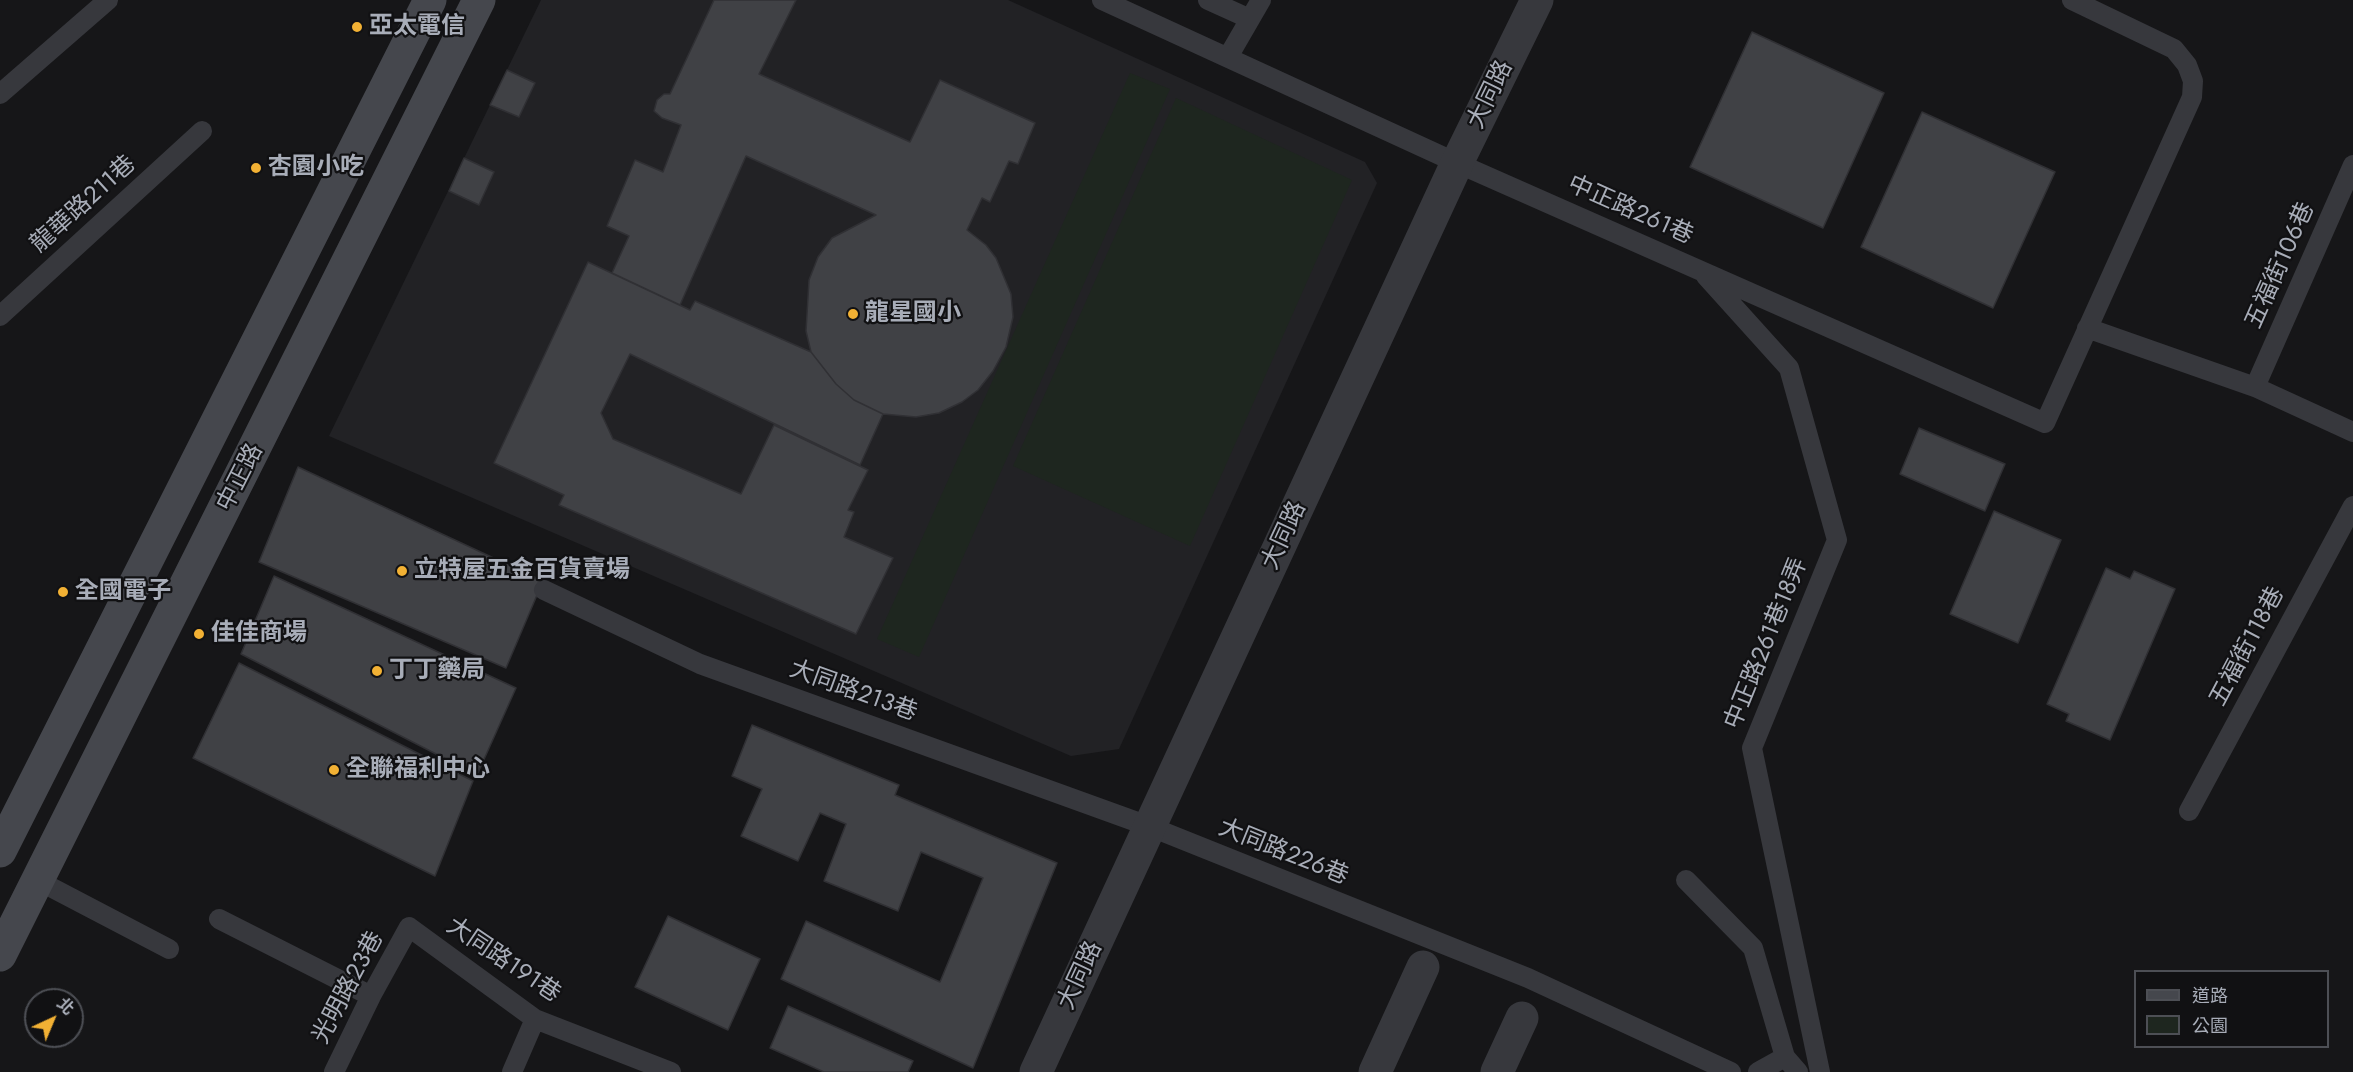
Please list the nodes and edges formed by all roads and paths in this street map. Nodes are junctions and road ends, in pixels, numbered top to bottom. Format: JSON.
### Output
{"nodes":[{"id":1,"x":108,"y":0,"type":"edge"},
{"id":2,"x":430,"y":0,"type":"edge"},
{"id":3,"x":479,"y":0,"type":"edge"},
{"id":4,"x":1102,"y":0,"type":"edge"},
{"id":5,"x":1208,"y":0,"type":"edge"},
{"id":6,"x":1261,"y":0,"type":"edge"},
{"id":7,"x":1537,"y":0,"type":"edge"},
{"id":8,"x":2072,"y":0,"type":"edge"},
{"id":9,"x":1250,"y":19,"type":"junction"},
{"id":10,"x":1228,"y":57,"type":"junction"},
{"id":11,"x":0,"y":94,"type":"edge"},
{"id":12,"x":202,"y":131,"type":"dead end"},
{"id":13,"x":1457,"y":163,"type":"junction"},
{"id":14,"x":2353,"y":165,"type":"edge"},
{"id":15,"x":1700,"y":270,"type":"junction"},
{"id":16,"x":0,"y":316,"type":"edge"},
{"id":17,"x":2087,"y":328,"type":"junction"},
{"id":18,"x":2255,"y":387,"type":"junction"},
{"id":19,"x":2353,"y":432,"type":"edge"},
{"id":20,"x":2353,"y":506,"type":"edge"},
{"id":21,"x":544,"y":590,"type":"dead end"},
{"id":22,"x":91,"y":670,"type":"junction"},
{"id":23,"x":132,"y":695,"type":"junction"},
{"id":24,"x":2189,"y":811,"type":"dead end"},
{"id":25,"x":1151,"y":827,"type":"junction"},
{"id":26,"x":0,"y":851,"type":"edge"},
{"id":27,"x":39,"y":880,"type":"junction"},
{"id":28,"x":1686,"y":880,"type":"dead end"},
{"id":29,"x":219,"y":919,"type":"dead end"},
{"id":30,"x":409,"y":927,"type":"joint"},
{"id":31,"x":169,"y":949,"type":"dead end"},
{"id":32,"x":0,"y":955,"type":"edge"},
{"id":33,"x":1423,"y":967,"type":"dead end"},
{"id":34,"x":371,"y":996,"type":"junction"},
{"id":35,"x":1522,"y":1018,"type":"dead end"},
{"id":36,"x":535,"y":1019,"type":"junction"},
{"id":37,"x":1785,"y":1057,"type":"junction"},
{"id":38,"x":334,"y":1072,"type":"edge"},
{"id":39,"x":512,"y":1072,"type":"edge"},
{"id":40,"x":671,"y":1072,"type":"edge"},
{"id":41,"x":1036,"y":1072,"type":"edge"},
{"id":42,"x":1375,"y":1072,"type":"edge"},
{"id":43,"x":1497,"y":1072,"type":"edge"},
{"id":44,"x":1731,"y":1072,"type":"edge"},
{"id":45,"x":1758,"y":1072,"type":"edge"},
{"id":46,"x":1798,"y":1072,"type":"edge"},
{"id":47,"x":1820,"y":1072,"type":"edge"}],
"edges":[{"from":1,"to":11,"type":"lane"},
{"from":2,"to":22,"type":"main road","name":"中正路"},
{"from":3,"to":23,"type":"main road","name":"中正路"},
{"from":4,"to":10,"type":"lane","name":"中正路261巷"},
{"from":5,"to":9,"type":"lane"},
{"from":6,"to":9,"type":"lane"},
{"from":7,"to":13,"type":"street","name":"大同路"},
{"from":8,"to":17,"type":"lane"},
{"from":9,"to":10,"type":"lane"},
{"from":10,"to":13,"type":"lane","name":"中正路261巷"},
{"from":12,"to":16,"type":"lane","name":"龍華路211巷"},
{"from":13,"to":15,"type":"lane","name":"中正路261巷"},
{"from":13,"to":25,"type":"street","name":"大同路"},
{"from":14,"to":18,"type":"lane","name":"五福街106巷"},
{"from":15,"to":17,"type":"lane","name":"中正路261巷"},
{"from":15,"to":47,"type":"lane","name":"中正路261巷18弄"},
{"from":17,"to":18,"type":"lane"},
{"from":18,"to":19,"type":"lane"},
{"from":20,"to":24,"type":"lane","name":"五福街118巷"},
{"from":21,"to":25,"type":"lane","name":"大同路213巷"},
{"from":22,"to":23,"type":"main road"},
{"from":22,"to":26,"type":"main road","name":"中正路"},
{"from":23,"to":27,"type":"main road","name":"中正路"},
{"from":25,"to":41,"type":"street","name":"大同路"},
{"from":25,"to":44,"type":"lane","name":"大同路226巷"},
{"from":27,"to":31,"type":"lane"},
{"from":27,"to":32,"type":"main road","name":"中正路"},
{"from":28,"to":37,"type":"lane"},
{"from":29,"to":34,"type":"lane"},
{"from":30,"to":34,"type":"lane","name":"光明路23巷"},
{"from":30,"to":36,"type":"lane","name":"大同路191巷"},
{"from":33,"to":42,"type":"street"},
{"from":34,"to":38,"type":"lane","name":"光明路23巷"},
{"from":35,"to":43,"type":"street"},
{"from":36,"to":39,"type":"lane"},
{"from":36,"to":40,"type":"lane","name":"大同路191巷"},
{"from":37,"to":45,"type":"lane"},
{"from":37,"to":46,"type":"lane"}]}
